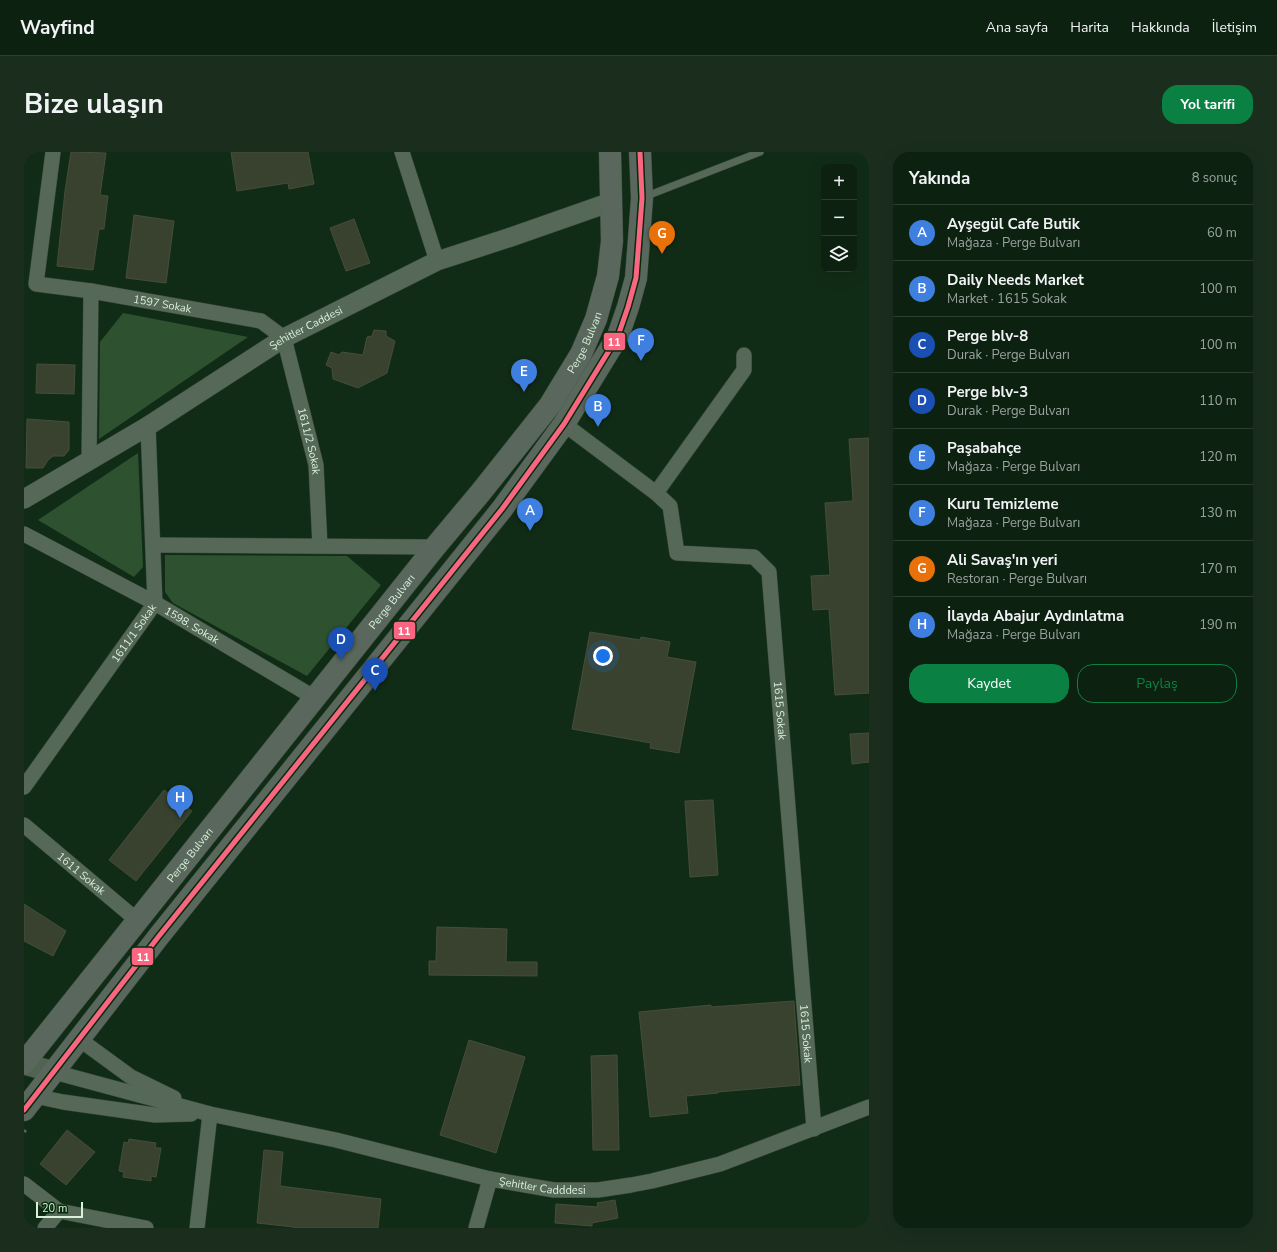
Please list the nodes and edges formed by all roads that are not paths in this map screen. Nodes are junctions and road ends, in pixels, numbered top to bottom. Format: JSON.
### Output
{"nodes":[{"id":1,"x":53,"y":152,"type":"edge"},
{"id":2,"x":402,"y":152,"type":"edge"},
{"id":3,"x":610,"y":152,"type":"edge"},
{"id":4,"x":640,"y":152,"type":"edge"},
{"id":5,"x":760,"y":152,"type":"edge"},
{"id":6,"x":642,"y":198,"type":"junction"},
{"id":7,"x":611,"y":202,"type":"junction"},
{"id":8,"x":437,"y":261,"type":"junction"},
{"id":9,"x":91,"y":291,"type":"junction"},
{"id":10,"x":284,"y":338,"type":"junction"},
{"id":11,"x":744,"y":355,"type":"dead end"},
{"id":12,"x":564,"y":424,"type":"junction"},
{"id":13,"x":148,"y":426,"type":"junction"},
{"id":14,"x":89,"y":461,"type":"junction"},
{"id":15,"x":656,"y":493,"type":"junction"},
{"id":16,"x":24,"y":499,"type":"edge"},
{"id":17,"x":24,"y":534,"type":"edge"},
{"id":18,"x":153,"y":546,"type":"junction"},
{"id":19,"x":320,"y":546,"type":"junction"},
{"id":20,"x":435,"y":547,"type":"junction"},
{"id":21,"x":155,"y":602,"type":"junction"},
{"id":22,"x":315,"y":698,"type":"junction"},
{"id":23,"x":24,"y":787,"type":"edge"},
{"id":24,"x":24,"y":825,"type":"edge"},
{"id":25,"x":138,"y":921,"type":"junction"},
{"id":26,"x":79,"y":1039,"type":"junction"},
{"id":27,"x":24,"y":1064,"type":"edge"},
{"id":28,"x":54,"y":1072,"type":"junction"},
{"id":29,"x":28,"y":1100,"type":"edge"},
{"id":30,"x":869,"y":1107,"type":"edge"},
{"id":31,"x":210,"y":1114,"type":"junction"},
{"id":32,"x":814,"y":1128,"type":"junction"},
{"id":33,"x":490,"y":1179,"type":"junction"},
{"id":34,"x":24,"y":1184,"type":"edge"},
{"id":35,"x":59,"y":1211,"type":"junction"},
{"id":36,"x":44,"y":1228,"type":"edge"},
{"id":37,"x":146,"y":1228,"type":"edge"},
{"id":38,"x":197,"y":1228,"type":"edge"},
{"id":39,"x":476,"y":1228,"type":"edge"}],
"edges":[{"from":1,"to":9,"type":"street","name":"1597 Sokak"},
{"from":2,"to":8,"type":"street"},
{"from":3,"to":7,"type":"main road","name":"Perge Bulvarı"},
{"from":4,"to":6,"type":"main road"},
{"from":5,"to":6,"type":"lane"},
{"from":6,"to":12,"type":"main road"},
{"from":7,"to":8,"type":"street","name":"Şehitler Caddesi"},
{"from":7,"to":20,"type":"main road","name":"Perge Bulvarı"},
{"from":8,"to":10,"type":"street","name":"Şehitler Caddesi"},
{"from":9,"to":10,"type":"street","name":"1597 Sokak"},
{"from":9,"to":14,"type":"street"},
{"from":10,"to":13,"type":"street","name":"Şehitler Caddesi"},
{"from":10,"to":19,"type":"street","name":"1611/2 Sokak"},
{"from":11,"to":15,"type":"street"},
{"from":12,"to":15,"type":"street","name":"1615 Sokak"},
{"from":12,"to":26,"type":"main road"},
{"from":13,"to":14,"type":"street","name":"Şehitler Caddesi"},
{"from":13,"to":18,"type":"street","name":"1611/1 Sokak"},
{"from":14,"to":16,"type":"street","name":"Şehitler Caddesi"},
{"from":15,"to":32,"type":"street","name":"1615 Sokak"},
{"from":17,"to":21,"type":"street","name":"1598. Sokak"},
{"from":18,"to":19,"type":"street"},
{"from":18,"to":21,"type":"street","name":"1611/1 Sokak"},
{"from":19,"to":20,"type":"street"},
{"from":20,"to":22,"type":"main road","name":"Perge Bulvarı"},
{"from":21,"to":22,"type":"street","name":"1598. Sokak"},
{"from":21,"to":23,"type":"street","name":"1611/1 Sokak"},
{"from":22,"to":25,"type":"main road","name":"Perge Bulvarı"},
{"from":24,"to":25,"type":"street","name":"1611 Sokak"},
{"from":25,"to":27,"type":"main road","name":"Perge Bulvarı"},
{"from":26,"to":28,"type":"main road"},
{"from":26,"to":31,"type":"street"},
{"from":27,"to":28,"type":"main road"},
{"from":28,"to":29,"type":"main road"},
{"from":28,"to":31,"type":"street"},
{"from":29,"to":31,"type":"street"},
{"from":30,"to":32,"type":"street","name":"Şehitler Cadddesi"},
{"from":31,"to":33,"type":"street","name":"Şehitler Cadddesi"},
{"from":31,"to":38,"type":"street"},
{"from":32,"to":33,"type":"street","name":"Şehitler Cadddesi"},
{"from":33,"to":39,"type":"street"},
{"from":34,"to":35,"type":"street"},
{"from":35,"to":36,"type":"street"},
{"from":35,"to":37,"type":"street"}]}
